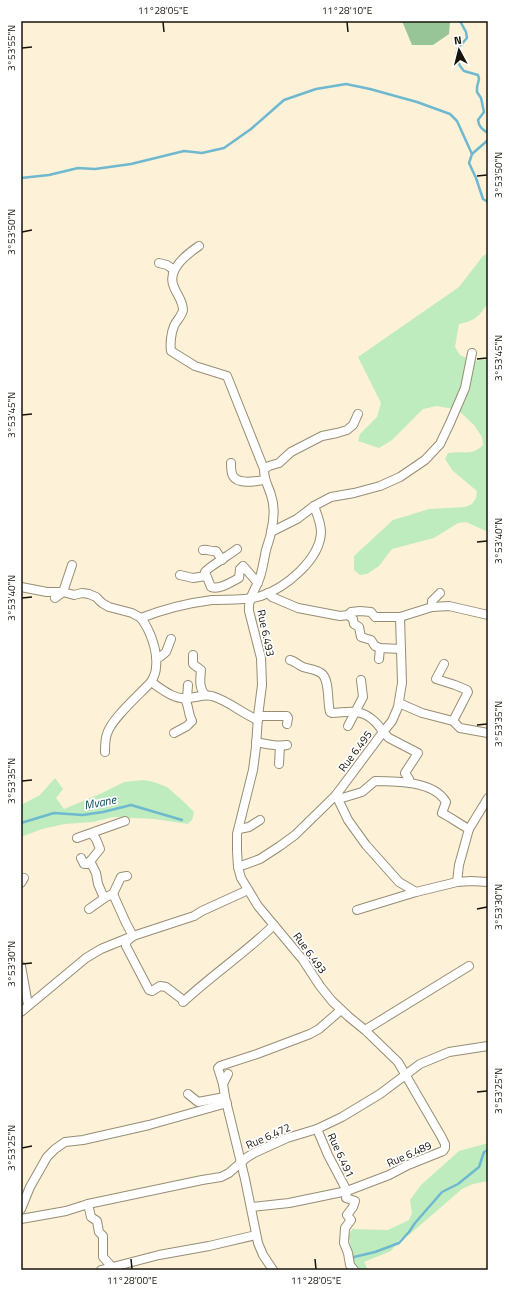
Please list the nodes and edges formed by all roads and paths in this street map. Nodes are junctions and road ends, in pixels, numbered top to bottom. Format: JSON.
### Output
{"nodes":[{"id":1,"x":199,"y":246,"type":"dead end"},
{"id":2,"x":159,"y":263,"type":"dead end"},
{"id":3,"x":174,"y":270,"type":"junction"},
{"id":4,"x":472,"y":353,"type":"dead end"},
{"id":5,"x":358,"y":414,"type":"dead end"},
{"id":6,"x":231,"y":463,"type":"dead end"},
{"id":7,"x":264,"y":469,"type":"junction"},
{"id":8,"x":264,"y":480,"type":"junction"},
{"id":9,"x":314,"y":506,"type":"junction"},
{"id":10,"x":271,"y":532,"type":"junction"},
{"id":11,"x":203,"y":550,"type":"dead end"},
{"id":12,"x":237,"y":550,"type":"dead end"},
{"id":13,"x":222,"y":560,"type":"junction"},
{"id":14,"x":72,"y":565,"type":"dead end"},
{"id":15,"x":180,"y":575,"type":"dead end"},
{"id":16,"x":206,"y":576,"type":"junction"},
{"id":17,"x":258,"y":583,"type":"junction"},
{"id":18,"x":21,"y":587,"type":"edge"},
{"id":19,"x":63,"y":592,"type":"junction"},
{"id":20,"x":440,"y":593,"type":"dead end"},
{"id":21,"x":268,"y":594,"type":"junction"},
{"id":22,"x":55,"y":598,"type":"dead end"},
{"id":23,"x":250,"y":598,"type":"junction"},
{"id":24,"x":432,"y":607,"type":"junction"},
{"id":25,"x":348,"y":615,"type":"junction"},
{"id":26,"x":488,"y":615,"type":"edge"},
{"id":27,"x":400,"y":617,"type":"junction"},
{"id":28,"x":141,"y":618,"type":"junction"},
{"id":29,"x":171,"y":640,"type":"dead end"},
{"id":30,"x":380,"y":648,"type":"junction"},
{"id":31,"x":401,"y":649,"type":"junction"},
{"id":32,"x":193,"y":655,"type":"dead end"},
{"id":33,"x":156,"y":657,"type":"junction"},
{"id":34,"x":379,"y":659,"type":"dead end"},
{"id":35,"x":290,"y":660,"type":"dead end"},
{"id":36,"x":444,"y":664,"type":"dead end"},
{"id":37,"x":361,"y":680,"type":"dead end"},
{"id":38,"x":151,"y":682,"type":"junction"},
{"id":39,"x":188,"y":685,"type":"dead end"},
{"id":40,"x":205,"y":695,"type":"junction"},
{"id":41,"x":186,"y":698,"type":"junction"},
{"id":42,"x":399,"y":703,"type":"junction"},
{"id":43,"x":356,"y":712,"type":"junction"},
{"id":44,"x":258,"y":718,"type":"junction"},
{"id":45,"x":453,"y":721,"type":"junction"},
{"id":46,"x":287,"y":724,"type":"dead end"},
{"id":47,"x":348,"y":726,"type":"dead end"},
{"id":48,"x":383,"y":732,"type":"junction"},
{"id":49,"x":174,"y":733,"type":"dead end"},
{"id":50,"x":488,"y":734,"type":"edge"},
{"id":51,"x":256,"y":742,"type":"junction"},
{"id":52,"x":105,"y":752,"type":"dead end"},
{"id":53,"x":279,"y":764,"type":"dead end"},
{"id":54,"x":410,"y":783,"type":"junction"},
{"id":55,"x":336,"y":795,"type":"junction"},
{"id":56,"x":488,"y":798,"type":"edge"},
{"id":57,"x":260,"y":820,"type":"dead end"},
{"id":58,"x":125,"y":821,"type":"dead end"},
{"id":59,"x":470,"y":828,"type":"junction"},
{"id":60,"x":239,"y":829,"type":"junction"},
{"id":61,"x":92,"y":834,"type":"junction"},
{"id":62,"x":77,"y":838,"type":"dead end"},
{"id":63,"x":81,"y":858,"type":"dead end"},
{"id":64,"x":90,"y":861,"type":"junction"},
{"id":65,"x":238,"y":867,"type":"junction"},
{"id":66,"x":128,"y":876,"type":"dead end"},
{"id":67,"x":457,"y":882,"type":"junction"},
{"id":68,"x":488,"y":882,"type":"edge"},
{"id":69,"x":248,"y":890,"type":"junction"},
{"id":70,"x":416,"y":892,"type":"junction"},
{"id":71,"x":113,"y":894,"type":"junction"},
{"id":72,"x":104,"y":898,"type":"junction"},
{"id":73,"x":89,"y":909,"type":"dead end"},
{"id":74,"x":357,"y":910,"type":"dead end"},
{"id":75,"x":274,"y":926,"type":"junction"},
{"id":76,"x":133,"y":936,"type":"junction"},
{"id":77,"x":21,"y":966,"type":"edge"},
{"id":78,"x":469,"y":966,"type":"dead end"},
{"id":79,"x":28,"y":1005,"type":"junction"},
{"id":80,"x":341,"y":1010,"type":"junction"},
{"id":81,"x":21,"y":1012,"type":"edge"},
{"id":82,"x":365,"y":1030,"type":"junction"},
{"id":83,"x":488,"y":1046,"type":"edge"},
{"id":84,"x":228,"y":1074,"type":"dead end"},
{"id":85,"x":405,"y":1075,"type":"junction"},
{"id":86,"x":223,"y":1084,"type":"junction"},
{"id":87,"x":188,"y":1094,"type":"dead end"},
{"id":88,"x":226,"y":1100,"type":"junction"},
{"id":89,"x":317,"y":1129,"type":"junction"},
{"id":90,"x":240,"y":1163,"type":"junction"},
{"id":91,"x":347,"y":1191,"type":"junction"},
{"id":92,"x":88,"y":1204,"type":"junction"},
{"id":93,"x":251,"y":1207,"type":"junction"},
{"id":94,"x":21,"y":1209,"type":"edge"},
{"id":95,"x":21,"y":1219,"type":"edge"},
{"id":96,"x":256,"y":1235,"type":"junction"},
{"id":97,"x":114,"y":1269,"type":"edge"},
{"id":98,"x":101,"y":1270,"type":"edge"},
{"id":99,"x":273,"y":1270,"type":"edge"},
{"id":100,"x":354,"y":1270,"type":"edge"}],
"edges":[{"from":1,"to":3,"type":"street"},
{"from":2,"to":3,"type":"street"},
{"from":3,"to":7,"type":"street","name":"Rue 6.493"},
{"from":4,"to":9,"type":"street"},
{"from":5,"to":7,"type":"street"},
{"from":6,"to":8,"type":"street"},
{"from":7,"to":8,"type":"street","name":"Rue 6.493"},
{"from":8,"to":10,"type":"street","name":"Rue 6.493"},
{"from":9,"to":10,"type":"street"},
{"from":9,"to":21,"type":"street"},
{"from":10,"to":17,"type":"street","name":"Rue 6.493"},
{"from":11,"to":13,"type":"street"},
{"from":12,"to":13,"type":"street"},
{"from":13,"to":16,"type":"street"},
{"from":14,"to":19,"type":"street"},
{"from":15,"to":16,"type":"street"},
{"from":16,"to":17,"type":"street"},
{"from":17,"to":23,"type":"street","name":"Rue 6.493"},
{"from":18,"to":19,"type":"street"},
{"from":19,"to":22,"type":"street"},
{"from":19,"to":28,"type":"street"},
{"from":20,"to":24,"type":"street"},
{"from":21,"to":23,"type":"street"},
{"from":21,"to":25,"type":"street"},
{"from":23,"to":28,"type":"street"},
{"from":23,"to":44,"type":"street","name":"Rue 6.493"},
{"from":24,"to":26,"type":"street"},
{"from":24,"to":27,"type":"street"},
{"from":25,"to":27,"type":"street"},
{"from":25,"to":30,"type":"street"},
{"from":27,"to":31,"type":"street"},
{"from":28,"to":33,"type":"street"},
{"from":29,"to":33,"type":"street"},
{"from":30,"to":31,"type":"street"},
{"from":30,"to":34,"type":"street"},
{"from":31,"to":42,"type":"street"},
{"from":32,"to":40,"type":"street"},
{"from":33,"to":38,"type":"street"},
{"from":35,"to":43,"type":"street","name":"Rue 6.495"},
{"from":36,"to":45,"type":"street"},
{"from":37,"to":43,"type":"street"},
{"from":38,"to":41,"type":"street"},
{"from":38,"to":52,"type":"street"},
{"from":39,"to":41,"type":"street"},
{"from":40,"to":41,"type":"street"},
{"from":40,"to":44,"type":"street"},
{"from":41,"to":49,"type":"street"},
{"from":42,"to":45,"type":"street"},
{"from":42,"to":48,"type":"street"},
{"from":43,"to":47,"type":"street"},
{"from":43,"to":48,"type":"street","name":"Rue 6.495"},
{"from":44,"to":46,"type":"street"},
{"from":44,"to":51,"type":"street","name":"Rue 6.493"},
{"from":45,"to":50,"type":"street"},
{"from":48,"to":54,"type":"street"},
{"from":48,"to":55,"type":"street","name":"Rue 6.495"},
{"from":51,"to":53,"type":"street"},
{"from":51,"to":60,"type":"street","name":"Rue 6.493"},
{"from":54,"to":55,"type":"street"},
{"from":54,"to":59,"type":"street"},
{"from":55,"to":65,"type":"street","name":"Rue 6.495"},
{"from":55,"to":70,"type":"street"},
{"from":56,"to":59,"type":"street"},
{"from":57,"to":60,"type":"street"},
{"from":58,"to":61,"type":"street"},
{"from":59,"to":67,"type":"street"},
{"from":60,"to":65,"type":"street","name":"Rue 6.493"},
{"from":61,"to":62,"type":"street"},
{"from":61,"to":64,"type":"street"},
{"from":63,"to":64,"type":"street"},
{"from":64,"to":72,"type":"street"},
{"from":65,"to":69,"type":"street","name":"Rue 6.493"},
{"from":66,"to":71,"type":"street"},
{"from":67,"to":68,"type":"street"},
{"from":67,"to":70,"type":"street"},
{"from":69,"to":75,"type":"street","name":"Rue 6.493"},
{"from":69,"to":76,"type":"street"},
{"from":70,"to":74,"type":"street"},
{"from":71,"to":72,"type":"street"},
{"from":71,"to":76,"type":"street"},
{"from":72,"to":73,"type":"street"},
{"from":75,"to":76,"type":"street"},
{"from":75,"to":80,"type":"street","name":"Rue 6.493"},
{"from":76,"to":79,"type":"street"},
{"from":77,"to":79,"type":"street"},
{"from":78,"to":82,"type":"street"},
{"from":79,"to":81,"type":"street"},
{"from":80,"to":82,"type":"street","name":"Rue 6.493"},
{"from":80,"to":86,"type":"street"},
{"from":82,"to":85,"type":"street","name":"Rue 6.493"},
{"from":83,"to":85,"type":"street","name":"Rue 6.472"},
{"from":84,"to":86,"type":"street"},
{"from":85,"to":89,"type":"street","name":"Rue 6.472"},
{"from":85,"to":91,"type":"street","name":"Rue 6.489"},
{"from":86,"to":88,"type":"street"},
{"from":87,"to":88,"type":"street"},
{"from":88,"to":90,"type":"street"},
{"from":88,"to":94,"type":"street"},
{"from":89,"to":90,"type":"street","name":"Rue 6.472"},
{"from":89,"to":91,"type":"street","name":"Rue 6.491"},
{"from":90,"to":92,"type":"street","name":"Rue 6.472"},
{"from":90,"to":93,"type":"street"},
{"from":91,"to":93,"type":"street"},
{"from":91,"to":100,"type":"street","name":"Rue 6.491"},
{"from":92,"to":95,"type":"street","name":"Rue 6.472"},
{"from":92,"to":97,"type":"street"},
{"from":93,"to":96,"type":"street"},
{"from":96,"to":97,"type":"street"},
{"from":96,"to":99,"type":"street"},
{"from":97,"to":98,"type":"street"}]}
